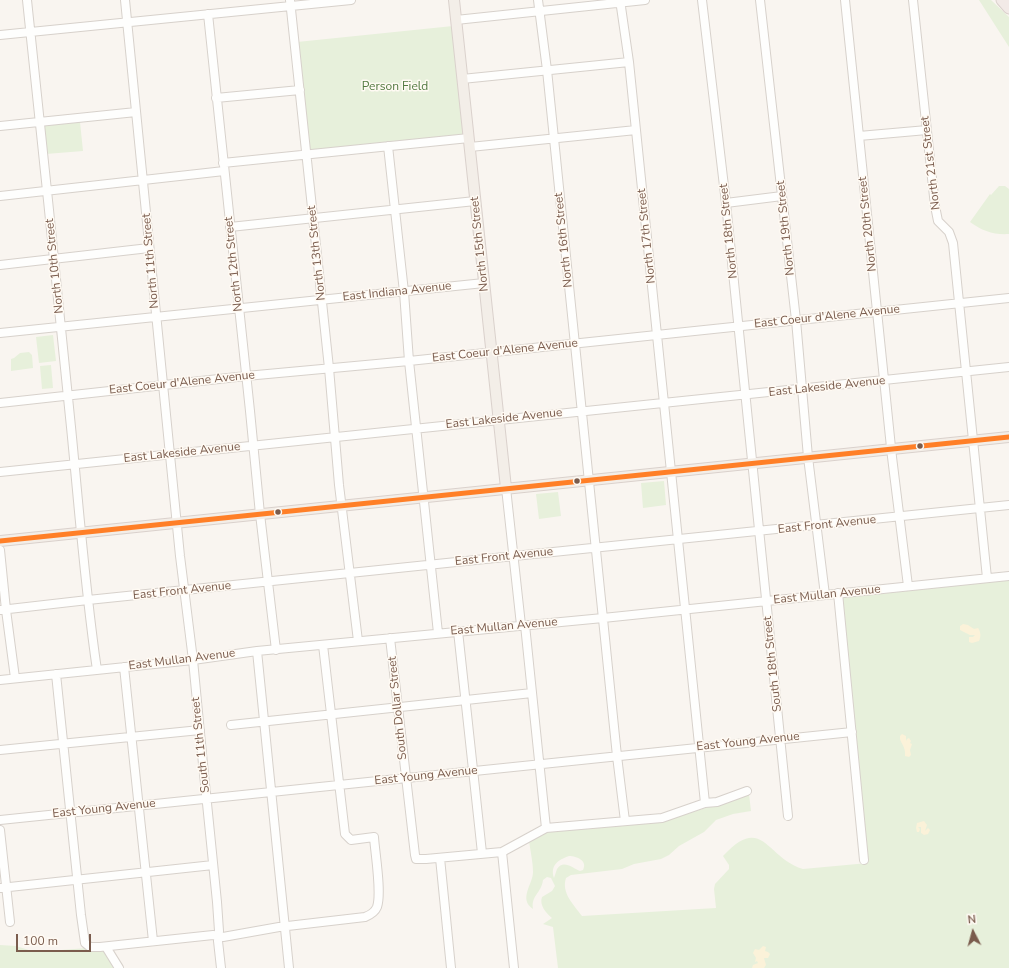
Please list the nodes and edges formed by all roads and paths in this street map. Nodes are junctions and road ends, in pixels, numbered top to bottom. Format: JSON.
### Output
{"nodes":[{"id":1,"x":27,"y":0,"type":"edge"},
{"id":2,"x":125,"y":0,"type":"edge"},
{"id":3,"x":351,"y":0,"type":"edge"},
{"id":4,"x":454,"y":0,"type":"edge"},
{"id":5,"x":538,"y":0,"type":"edge"},
{"id":6,"x":645,"y":0,"type":"edge"},
{"id":7,"x":702,"y":0,"type":"edge"},
{"id":8,"x":760,"y":0,"type":"edge"},
{"id":9,"x":845,"y":0,"type":"edge"},
{"id":10,"x":913,"y":0,"type":"edge"},
{"id":11,"x":620,"y":1,"type":"edge"},
{"id":12,"x":291,"y":3,"type":"edge"},
{"id":13,"x":539,"y":11,"type":"junction"},
{"id":14,"x":208,"y":14,"type":"junction"},
{"id":15,"x":456,"y":20,"type":"junction"},
{"id":16,"x":127,"y":22,"type":"junction"},
{"id":17,"x":31,"y":32,"type":"junction"},
{"id":18,"x":0,"y":35,"type":"edge"},
{"id":19,"x":629,"y":62,"type":"junction"},
{"id":20,"x":546,"y":70,"type":"junction"},
{"id":21,"x":462,"y":79,"type":"junction"},
{"id":22,"x":300,"y":90,"type":"junction"},
{"id":23,"x":216,"y":98,"type":"junction"},
{"id":24,"x":136,"y":112,"type":"junction"},
{"id":25,"x":39,"y":122,"type":"junction"},
{"id":26,"x":0,"y":126,"type":"edge"},
{"id":27,"x":636,"y":130,"type":"junction"},
{"id":28,"x":927,"y":130,"type":"junction"},
{"id":29,"x":859,"y":136,"type":"junction"},
{"id":30,"x":554,"y":138,"type":"junction"},
{"id":31,"x":469,"y":143,"type":"junction"},
{"id":32,"x":388,"y":146,"type":"junction"},
{"id":33,"x":306,"y":154,"type":"junction"},
{"id":34,"x":224,"y":167,"type":"junction"},
{"id":35,"x":144,"y":181,"type":"junction"},
{"id":36,"x":46,"y":192,"type":"junction"},
{"id":37,"x":0,"y":196,"type":"edge"},
{"id":38,"x":782,"y":196,"type":"junction"},
{"id":39,"x":475,"y":201,"type":"junction"},
{"id":40,"x":726,"y":203,"type":"junction"},
{"id":41,"x":395,"y":210,"type":"junction"},
{"id":42,"x":314,"y":218,"type":"junction"},
{"id":43,"x":230,"y":228,"type":"junction"},
{"id":44,"x":149,"y":248,"type":"junction"},
{"id":45,"x":54,"y":259,"type":"junction"},
{"id":46,"x":0,"y":265,"type":"edge"},
{"id":47,"x":484,"y":283,"type":"junction"},
{"id":48,"x":404,"y":292,"type":"junction"},
{"id":49,"x":1009,"y":298,"type":"edge"},
{"id":50,"x":322,"y":301,"type":"junction"},
{"id":51,"x":959,"y":304,"type":"junction"},
{"id":52,"x":239,"y":309,"type":"junction"},
{"id":53,"x":877,"y":312,"type":"junction"},
{"id":54,"x":157,"y":317,"type":"junction"},
{"id":55,"x":796,"y":320,"type":"junction"},
{"id":56,"x":739,"y":326,"type":"junction"},
{"id":57,"x":61,"y":327,"type":"junction"},
{"id":58,"x":0,"y":333,"type":"edge"},
{"id":59,"x":657,"y":335,"type":"junction"},
{"id":60,"x":574,"y":343,"type":"junction"},
{"id":61,"x":492,"y":352,"type":"junction"},
{"id":62,"x":409,"y":361,"type":"junction"},
{"id":63,"x":329,"y":368,"type":"junction"},
{"id":64,"x":1009,"y":368,"type":"edge"},
{"id":65,"x":966,"y":372,"type":"junction"},
{"id":66,"x":246,"y":376,"type":"junction"},
{"id":67,"x":884,"y":381,"type":"junction"},
{"id":68,"x":164,"y":385,"type":"junction"},
{"id":69,"x":802,"y":389,"type":"junction"},
{"id":70,"x":68,"y":395,"type":"junction"},
{"id":71,"x":746,"y":395,"type":"junction"},
{"id":72,"x":0,"y":403,"type":"edge"},
{"id":73,"x":664,"y":403,"type":"junction"},
{"id":74,"x":581,"y":411,"type":"junction"},
{"id":75,"x":498,"y":420,"type":"junction"},
{"id":76,"x":417,"y":428,"type":"junction"},
{"id":77,"x":335,"y":437,"type":"junction"},
{"id":78,"x":1009,"y":437,"type":"edge"},
{"id":79,"x":973,"y":441,"type":"junction"},
{"id":80,"x":253,"y":446,"type":"junction"},
{"id":81,"x":891,"y":449,"type":"junction"},
{"id":82,"x":170,"y":454,"type":"junction"},
{"id":83,"x":808,"y":457,"type":"junction"},
{"id":84,"x":752,"y":463,"type":"junction"},
{"id":85,"x":74,"y":464,"type":"junction"},
{"id":86,"x":0,"y":472,"type":"edge"},
{"id":87,"x":671,"y":472,"type":"junction"},
{"id":88,"x":588,"y":480,"type":"junction"},
{"id":89,"x":506,"y":488,"type":"junction"},
{"id":90,"x":424,"y":497,"type":"junction"},
{"id":91,"x":1009,"y":505,"type":"edge"},
{"id":92,"x":342,"y":506,"type":"junction"},
{"id":93,"x":980,"y":508,"type":"junction"},
{"id":94,"x":260,"y":514,"type":"junction"},
{"id":95,"x":899,"y":517,"type":"junction"},
{"id":96,"x":177,"y":522,"type":"junction"},
{"id":97,"x":817,"y":526,"type":"junction"},
{"id":98,"x":81,"y":532,"type":"junction"},
{"id":99,"x":759,"y":532,"type":"junction"},
{"id":100,"x":678,"y":540,"type":"junction"},
{"id":101,"x":0,"y":541,"type":"edge"},
{"id":102,"x":596,"y":548,"type":"junction"},
{"id":103,"x":0,"y":550,"type":"edge"},
{"id":104,"x":513,"y":557,"type":"junction"},
{"id":105,"x":432,"y":564,"type":"junction"},
{"id":106,"x":350,"y":574,"type":"junction"},
{"id":107,"x":1009,"y":576,"type":"edge"},
{"id":108,"x":987,"y":578,"type":"junction"},
{"id":109,"x":267,"y":582,"type":"junction"},
{"id":110,"x":908,"y":586,"type":"junction"},
{"id":111,"x":184,"y":591,"type":"junction"},
{"id":112,"x":838,"y":594,"type":"junction"},
{"id":113,"x":825,"y":595,"type":"junction"},
{"id":114,"x":88,"y":600,"type":"junction"},
{"id":115,"x":767,"y":601,"type":"junction"},
{"id":116,"x":685,"y":609,"type":"junction"},
{"id":117,"x":3,"y":610,"type":"edge"},
{"id":118,"x":603,"y":618,"type":"junction"},
{"id":119,"x":523,"y":625,"type":"junction"},
{"id":120,"x":458,"y":631,"type":"junction"},
{"id":121,"x":438,"y":633,"type":"junction"},
{"id":122,"x":390,"y":638,"type":"junction"},
{"id":123,"x":358,"y":641,"type":"junction"},
{"id":124,"x":323,"y":645,"type":"junction"},
{"id":125,"x":276,"y":650,"type":"junction"},
{"id":126,"x":257,"y":651,"type":"junction"},
{"id":127,"x":193,"y":660,"type":"junction"},
{"id":128,"x":124,"y":667,"type":"junction"},
{"id":129,"x":97,"y":670,"type":"junction"},
{"id":130,"x":56,"y":674,"type":"junction"},
{"id":131,"x":15,"y":678,"type":"junction"},
{"id":132,"x":0,"y":680,"type":"edge"},
{"id":133,"x":532,"y":693,"type":"junction"},
{"id":134,"x":465,"y":700,"type":"junction"},
{"id":135,"x":398,"y":707,"type":"junction"},
{"id":136,"x":332,"y":714,"type":"junction"},
{"id":137,"x":264,"y":722,"type":"junction"},
{"id":138,"x":231,"y":725,"type":"dead end"},
{"id":139,"x":200,"y":730,"type":"junction"},
{"id":140,"x":852,"y":732,"type":"junction"},
{"id":141,"x":132,"y":736,"type":"junction"},
{"id":142,"x":780,"y":739,"type":"junction"},
{"id":143,"x":63,"y":744,"type":"junction"},
{"id":144,"x":699,"y":748,"type":"junction"},
{"id":145,"x":0,"y":750,"type":"edge"},
{"id":146,"x":617,"y":756,"type":"junction"},
{"id":147,"x":540,"y":764,"type":"junction"},
{"id":148,"x":473,"y":771,"type":"junction"},
{"id":149,"x":406,"y":778,"type":"junction"},
{"id":150,"x":339,"y":784,"type":"junction"},
{"id":151,"x":272,"y":791,"type":"junction"},
{"id":152,"x":747,"y":791,"type":"dead end"},
{"id":153,"x":206,"y":798,"type":"junction"},
{"id":154,"x":705,"y":804,"type":"junction"},
{"id":155,"x":139,"y":805,"type":"junction"},
{"id":156,"x":70,"y":812,"type":"junction"},
{"id":157,"x":788,"y":816,"type":"dead end"},
{"id":158,"x":0,"y":820,"type":"edge"},
{"id":159,"x":625,"y":821,"type":"junction"},
{"id":160,"x":546,"y":828,"type":"junction"},
{"id":161,"x":0,"y":830,"type":"edge"},
{"id":162,"x":502,"y":852,"type":"junction"},
{"id":163,"x":482,"y":853,"type":"junction"},
{"id":164,"x":440,"y":858,"type":"junction"},
{"id":165,"x":864,"y":860,"type":"dead end"},
{"id":166,"x":213,"y":866,"type":"junction"},
{"id":167,"x":146,"y":874,"type":"junction"},
{"id":168,"x":77,"y":880,"type":"junction"},
{"id":169,"x":3,"y":888,"type":"edge"},
{"id":170,"x":10,"y":922,"type":"dead end"},
{"id":171,"x":286,"y":926,"type":"junction"},
{"id":172,"x":218,"y":936,"type":"junction"},
{"id":173,"x":153,"y":942,"type":"junction"},
{"id":174,"x":106,"y":946,"type":"junction"},
{"id":175,"x":119,"y":968,"type":"edge"},
{"id":176,"x":221,"y":968,"type":"edge"},
{"id":177,"x":289,"y":968,"type":"edge"},
{"id":178,"x":451,"y":968,"type":"edge"},
{"id":179,"x":514,"y":968,"type":"edge"}],
"edges":[{"from":1,"to":17,"type":"street","name":"North 10th Street"},
{"from":2,"to":16,"type":"street","name":"North 11th Street"},
{"from":3,"to":12,"type":"street"},
{"from":4,"to":15,"type":"main road","name":"North 15th Street"},
{"from":5,"to":13,"type":"street","name":"North 16th Street"},
{"from":6,"to":11,"type":"street"},
{"from":7,"to":40,"type":"street","name":"North 18th Street"},
{"from":8,"to":38,"type":"street","name":"North 19th Street"},
{"from":9,"to":29,"type":"street","name":"North 20th Street"},
{"from":10,"to":28,"type":"street","name":"North 21st Street"},
{"from":11,"to":13,"type":"street"},
{"from":11,"to":19,"type":"street","name":"North 17th Street"},
{"from":12,"to":14,"type":"street"},
{"from":12,"to":22,"type":"street","name":"North 13th Street"},
{"from":13,"to":15,"type":"street"},
{"from":13,"to":20,"type":"street","name":"North 16th Street"},
{"from":14,"to":16,"type":"street"},
{"from":14,"to":23,"type":"street","name":"North 12th Street"},
{"from":15,"to":21,"type":"main road","name":"North 15th Street"},
{"from":16,"to":17,"type":"street"},
{"from":16,"to":24,"type":"street","name":"North 11th Street"},
{"from":17,"to":18,"type":"street"},
{"from":17,"to":25,"type":"street","name":"North 10th Street"},
{"from":19,"to":20,"type":"street"},
{"from":19,"to":27,"type":"street","name":"North 17th Street"},
{"from":20,"to":21,"type":"street"},
{"from":20,"to":30,"type":"street","name":"North 16th Street"},
{"from":21,"to":31,"type":"main road","name":"North 15th Street"},
{"from":22,"to":23,"type":"street"},
{"from":22,"to":33,"type":"street","name":"North 13th Street"},
{"from":23,"to":34,"type":"street","name":"North 12th Street"},
{"from":24,"to":25,"type":"street"},
{"from":24,"to":35,"type":"street","name":"North 11th Street"},
{"from":25,"to":26,"type":"street"},
{"from":25,"to":36,"type":"street","name":"North 10th Street"},
{"from":27,"to":30,"type":"street"},
{"from":27,"to":59,"type":"street","name":"North 17th Street"},
{"from":28,"to":29,"type":"street"},
{"from":28,"to":51,"type":"street","name":"North 21st Street"},
{"from":29,"to":53,"type":"street","name":"North 20th Street"},
{"from":30,"to":31,"type":"street"},
{"from":30,"to":60,"type":"street","name":"North 16th Street"},
{"from":31,"to":32,"type":"street"},
{"from":31,"to":39,"type":"main road","name":"North 15th Street"},
{"from":32,"to":33,"type":"street"},
{"from":32,"to":41,"type":"street"},
{"from":33,"to":34,"type":"street"},
{"from":33,"to":42,"type":"street","name":"North 13th Street"},
{"from":34,"to":35,"type":"street"},
{"from":34,"to":43,"type":"street","name":"North 12th Street"},
{"from":35,"to":36,"type":"street"},
{"from":35,"to":44,"type":"street","name":"North 11th Street"},
{"from":36,"to":37,"type":"street"},
{"from":36,"to":45,"type":"street","name":"North 10th Street"},
{"from":38,"to":40,"type":"street"},
{"from":38,"to":55,"type":"street","name":"North 19th Street"},
{"from":39,"to":41,"type":"street"},
{"from":39,"to":47,"type":"main road","name":"North 15th Street"},
{"from":40,"to":56,"type":"street","name":"North 18th Street"},
{"from":41,"to":42,"type":"street"},
{"from":41,"to":48,"type":"street"},
{"from":42,"to":43,"type":"street"},
{"from":42,"to":50,"type":"street","name":"North 13th Street"},
{"from":43,"to":52,"type":"street","name":"North 12th Street"},
{"from":44,"to":45,"type":"street"},
{"from":44,"to":54,"type":"street","name":"North 11th Street"},
{"from":45,"to":46,"type":"street"},
{"from":45,"to":57,"type":"street","name":"North 10th Street"},
{"from":47,"to":48,"type":"street","name":"East Indiana Avenue"},
{"from":47,"to":61,"type":"main road","name":"North 15th Street"},
{"from":48,"to":50,"type":"street","name":"East Indiana Avenue"},
{"from":48,"to":62,"type":"street"},
{"from":49,"to":51,"type":"street","name":"East Coeur d'Alene Avenue"},
{"from":50,"to":52,"type":"street","name":"East Indiana Avenue"},
{"from":50,"to":63,"type":"street","name":"North 13th Street"},
{"from":51,"to":53,"type":"street","name":"East Coeur d'Alene Avenue"},
{"from":51,"to":65,"type":"street","name":"North 21st Street"},
{"from":52,"to":54,"type":"street","name":"East Indiana Avenue"},
{"from":52,"to":66,"type":"street","name":"North 12th Street"},
{"from":53,"to":55,"type":"street","name":"East Coeur d'Alene Avenue"},
{"from":53,"to":67,"type":"street","name":"North 20th Street"},
{"from":54,"to":57,"type":"street","name":"East Indiana Avenue"},
{"from":54,"to":68,"type":"street","name":"North 11th Street"},
{"from":55,"to":56,"type":"street","name":"East Coeur d'Alene Avenue"},
{"from":55,"to":69,"type":"street","name":"North 19th Street"},
{"from":56,"to":59,"type":"street","name":"East Coeur d'Alene Avenue"},
{"from":56,"to":71,"type":"street","name":"North 18th Street"},
{"from":57,"to":58,"type":"street","name":"East Indiana Avenue"},
{"from":57,"to":70,"type":"street","name":"North 10th Street"},
{"from":59,"to":60,"type":"street","name":"East Coeur d'Alene Avenue"},
{"from":59,"to":73,"type":"street","name":"North 17th Street"},
{"from":60,"to":61,"type":"street","name":"East Coeur d'Alene Avenue"},
{"from":60,"to":74,"type":"street","name":"North 16th Street"},
{"from":61,"to":62,"type":"street","name":"East Coeur d'Alene Avenue"},
{"from":61,"to":75,"type":"main road","name":"North 15th Street"},
{"from":62,"to":63,"type":"street","name":"East Coeur d'Alene Avenue"},
{"from":62,"to":76,"type":"street"},
{"from":63,"to":66,"type":"street","name":"East Coeur d'Alene Avenue"},
{"from":63,"to":77,"type":"street","name":"North 13th Street"},
{"from":64,"to":65,"type":"street","name":"East Lakeside Avenue"},
{"from":65,"to":67,"type":"street","name":"East Lakeside Avenue"},
{"from":65,"to":79,"type":"street","name":"North 21st Street"},
{"from":66,"to":68,"type":"street","name":"East Coeur d'Alene Avenue"},
{"from":66,"to":80,"type":"street","name":"North 12th Street"},
{"from":67,"to":69,"type":"street","name":"East Lakeside Avenue"},
{"from":67,"to":81,"type":"street","name":"North 20th Street"},
{"from":68,"to":70,"type":"street","name":"East Coeur d'Alene Avenue"},
{"from":68,"to":82,"type":"street","name":"North 11th Street"},
{"from":69,"to":71,"type":"street","name":"East Lakeside Avenue"},
{"from":69,"to":83,"type":"street","name":"North 19th Street"},
{"from":70,"to":72,"type":"street","name":"East Coeur d'Alene Avenue"},
{"from":70,"to":85,"type":"street","name":"North 10th Street"},
{"from":71,"to":73,"type":"street","name":"East Lakeside Avenue"},
{"from":71,"to":84,"type":"street","name":"North 18th Street"},
{"from":73,"to":74,"type":"street","name":"East Lakeside Avenue"},
{"from":73,"to":87,"type":"street","name":"North 17th Street"},
{"from":74,"to":75,"type":"street","name":"East Lakeside Avenue"},
{"from":74,"to":88,"type":"street","name":"North 16th Street"},
{"from":75,"to":76,"type":"street","name":"East Lakeside Avenue"},
{"from":75,"to":89,"type":"main road","name":"North 15th Street"},
{"from":76,"to":77,"type":"street","name":"East Lakeside Avenue"},
{"from":76,"to":90,"type":"street"},
{"from":77,"to":80,"type":"street","name":"East Lakeside Avenue"},
{"from":77,"to":92,"type":"street","name":"North 13th Street"},
{"from":78,"to":79,"type":"main road"},
{"from":79,"to":81,"type":"main road"},
{"from":79,"to":93,"type":"street","name":"North 21st Street"},
{"from":80,"to":82,"type":"street","name":"East Lakeside Avenue"},
{"from":80,"to":94,"type":"street","name":"North 12th Street"},
{"from":81,"to":83,"type":"main road"},
{"from":81,"to":95,"type":"street","name":"North 20th Street"},
{"from":82,"to":85,"type":"street","name":"East Lakeside Avenue"},
{"from":82,"to":96,"type":"street","name":"North 11th Street"},
{"from":83,"to":84,"type":"main road"},
{"from":83,"to":97,"type":"street","name":"North 19th Street"},
{"from":84,"to":87,"type":"main road"},
{"from":84,"to":99,"type":"street","name":"South 18th Street"},
{"from":85,"to":86,"type":"street","name":"East Lakeside Avenue"},
{"from":85,"to":98,"type":"street","name":"North 10th Street"},
{"from":87,"to":88,"type":"main road"},
{"from":87,"to":100,"type":"street","name":"North 17th Street"},
{"from":88,"to":89,"type":"main road"},
{"from":88,"to":102,"type":"street","name":"North 16th Street"},
{"from":89,"to":90,"type":"main road"},
{"from":89,"to":104,"type":"street"},
{"from":90,"to":92,"type":"main road"},
{"from":90,"to":105,"type":"street"},
{"from":91,"to":93,"type":"street","name":"East Front Avenue"},
{"from":92,"to":94,"type":"main road"},
{"from":92,"to":106,"type":"street","name":"North 13th Street"},
{"from":93,"to":95,"type":"street","name":"East Front Avenue"},
{"from":93,"to":108,"type":"street","name":"North 21st Street"},
{"from":94,"to":96,"type":"main road"},
{"from":94,"to":109,"type":"street","name":"North 12th Street"},
{"from":95,"to":97,"type":"street","name":"East Front Avenue"},
{"from":95,"to":110,"type":"street","name":"North 20th Street"},
{"from":96,"to":98,"type":"main road"},
{"from":96,"to":111,"type":"street","name":"South 11th Street"},
{"from":97,"to":99,"type":"street","name":"East Front Avenue"},
{"from":97,"to":113,"type":"street","name":"North 19th Street"},
{"from":98,"to":101,"type":"main road"},
{"from":98,"to":114,"type":"street","name":"North 10th Street"},
{"from":99,"to":100,"type":"street","name":"East Front Avenue"},
{"from":99,"to":115,"type":"street","name":"South 18th Street"},
{"from":100,"to":102,"type":"street","name":"East Front Avenue"},
{"from":100,"to":116,"type":"street","name":"North 17th Street"},
{"from":102,"to":104,"type":"street","name":"East Front Avenue"},
{"from":102,"to":118,"type":"street","name":"North 16th Street"},
{"from":103,"to":117,"type":"street"},
{"from":104,"to":105,"type":"street","name":"East Front Avenue"},
{"from":104,"to":119,"type":"street"},
{"from":105,"to":106,"type":"street","name":"East Front Avenue"},
{"from":105,"to":121,"type":"street"},
{"from":106,"to":109,"type":"street","name":"East Front Avenue"},
{"from":106,"to":123,"type":"street","name":"North 13th Street"},
{"from":107,"to":108,"type":"street","name":"East Mullan Avenue"},
{"from":108,"to":110,"type":"street","name":"East Mullan Avenue"},
{"from":109,"to":111,"type":"street","name":"East Front Avenue"},
{"from":109,"to":125,"type":"street","name":"North 12th Street"},
{"from":110,"to":112,"type":"street","name":"East Mullan Avenue"},
{"from":111,"to":114,"type":"street","name":"East Front Avenue"},
{"from":111,"to":127,"type":"street","name":"South 11th Street"},
{"from":112,"to":113,"type":"street","name":"East Mullan Avenue"},
{"from":112,"to":140,"type":"street"},
{"from":113,"to":115,"type":"street","name":"East Mullan Avenue"},
{"from":114,"to":117,"type":"street","name":"East Front Avenue"},
{"from":114,"to":129,"type":"street","name":"North 10th Street"},
{"from":115,"to":116,"type":"street","name":"East Mullan Avenue"},
{"from":115,"to":142,"type":"street","name":"South 18th Street"},
{"from":116,"to":118,"type":"street","name":"East Mullan Avenue"},
{"from":116,"to":144,"type":"street","name":"North 17th Street"},
{"from":117,"to":131,"type":"street"},
{"from":118,"to":119,"type":"street","name":"East Mullan Avenue"},
{"from":118,"to":146,"type":"street","name":"North 16th Street"},
{"from":119,"to":120,"type":"street","name":"East Mullan Avenue"},
{"from":119,"to":133,"type":"street"},
{"from":120,"to":121,"type":"street","name":"East Mullan Avenue"},
{"from":120,"to":134,"type":"street"},
{"from":121,"to":122,"type":"street","name":"East Mullan Avenue"},
{"from":122,"to":123,"type":"street","name":"East Mullan Avenue"},
{"from":122,"to":135,"type":"street","name":"South Dollar Street"},
{"from":123,"to":124,"type":"street","name":"East Mullan Avenue"},
{"from":124,"to":125,"type":"street","name":"East Mullan Avenue"},
{"from":124,"to":136,"type":"street"},
{"from":125,"to":126,"type":"street","name":"East Mullan Avenue"},
{"from":126,"to":127,"type":"street","name":"East Mullan Avenue"},
{"from":126,"to":137,"type":"street"},
{"from":127,"to":128,"type":"street","name":"East Mullan Avenue"},
{"from":127,"to":139,"type":"street","name":"South 11th Street"},
{"from":128,"to":129,"type":"street","name":"East Mullan Avenue"},
{"from":128,"to":141,"type":"street"},
{"from":129,"to":130,"type":"street","name":"East Mullan Avenue"},
{"from":130,"to":131,"type":"street","name":"East Mullan Avenue"},
{"from":130,"to":143,"type":"street"},
{"from":131,"to":132,"type":"street","name":"East Mullan Avenue"},
{"from":133,"to":134,"type":"street"},
{"from":133,"to":147,"type":"street"},
{"from":134,"to":135,"type":"street"},
{"from":134,"to":148,"type":"street"},
{"from":135,"to":136,"type":"street"},
{"from":135,"to":149,"type":"street","name":"South Dollar Street"},
{"from":136,"to":137,"type":"street"},
{"from":136,"to":150,"type":"street"},
{"from":137,"to":138,"type":"street"},
{"from":137,"to":151,"type":"street"},
{"from":139,"to":141,"type":"street"},
{"from":139,"to":153,"type":"street","name":"South 11th Street"},
{"from":140,"to":142,"type":"street","name":"East Young Avenue"},
{"from":140,"to":165,"type":"street"},
{"from":141,"to":143,"type":"street"},
{"from":141,"to":155,"type":"street"},
{"from":142,"to":144,"type":"street","name":"East Young Avenue"},
{"from":142,"to":157,"type":"street","name":"South 18th Street"},
{"from":143,"to":145,"type":"street"},
{"from":143,"to":156,"type":"street"},
{"from":144,"to":146,"type":"street","name":"East Young Avenue"},
{"from":144,"to":154,"type":"street","name":"North 17th Street"},
{"from":146,"to":147,"type":"street","name":"East Young Avenue"},
{"from":146,"to":159,"type":"street","name":"North 16th Street"},
{"from":147,"to":148,"type":"street","name":"East Young Avenue"},
{"from":147,"to":160,"type":"street"},
{"from":148,"to":149,"type":"street","name":"East Young Avenue"},
{"from":148,"to":163,"type":"street"},
{"from":149,"to":150,"type":"street","name":"East Young Avenue"},
{"from":149,"to":164,"type":"street","name":"South Dollar Street"},
{"from":150,"to":151,"type":"street","name":"East Young Avenue"},
{"from":150,"to":171,"type":"street"},
{"from":151,"to":153,"type":"street","name":"East Young Avenue"},
{"from":151,"to":171,"type":"street"},
{"from":152,"to":154,"type":"street"},
{"from":153,"to":155,"type":"street","name":"East Young Avenue"},
{"from":153,"to":166,"type":"street","name":"South 11th Street"},
{"from":154,"to":159,"type":"street"},
{"from":155,"to":156,"type":"street","name":"East Young Avenue"},
{"from":155,"to":167,"type":"street"},
{"from":156,"to":158,"type":"street","name":"East Young Avenue"},
{"from":156,"to":168,"type":"street"},
{"from":159,"to":160,"type":"street"},
{"from":160,"to":162,"type":"street"},
{"from":161,"to":169,"type":"street"},
{"from":162,"to":163,"type":"street","name":"South Dollar Street"},
{"from":162,"to":179,"type":"street"},
{"from":163,"to":164,"type":"street","name":"South Dollar Street"},
{"from":164,"to":178,"type":"street"},
{"from":166,"to":167,"type":"street"},
{"from":166,"to":172,"type":"street","name":"South 11th Street"},
{"from":167,"to":168,"type":"street"},
{"from":167,"to":173,"type":"street"},
{"from":168,"to":169,"type":"street"},
{"from":168,"to":174,"type":"street"},
{"from":169,"to":170,"type":"street"},
{"from":171,"to":172,"type":"street"},
{"from":171,"to":177,"type":"street"},
{"from":172,"to":173,"type":"street"},
{"from":172,"to":176,"type":"street","name":"South 11th Street"},
{"from":173,"to":174,"type":"street"},
{"from":174,"to":175,"type":"street"}]}
